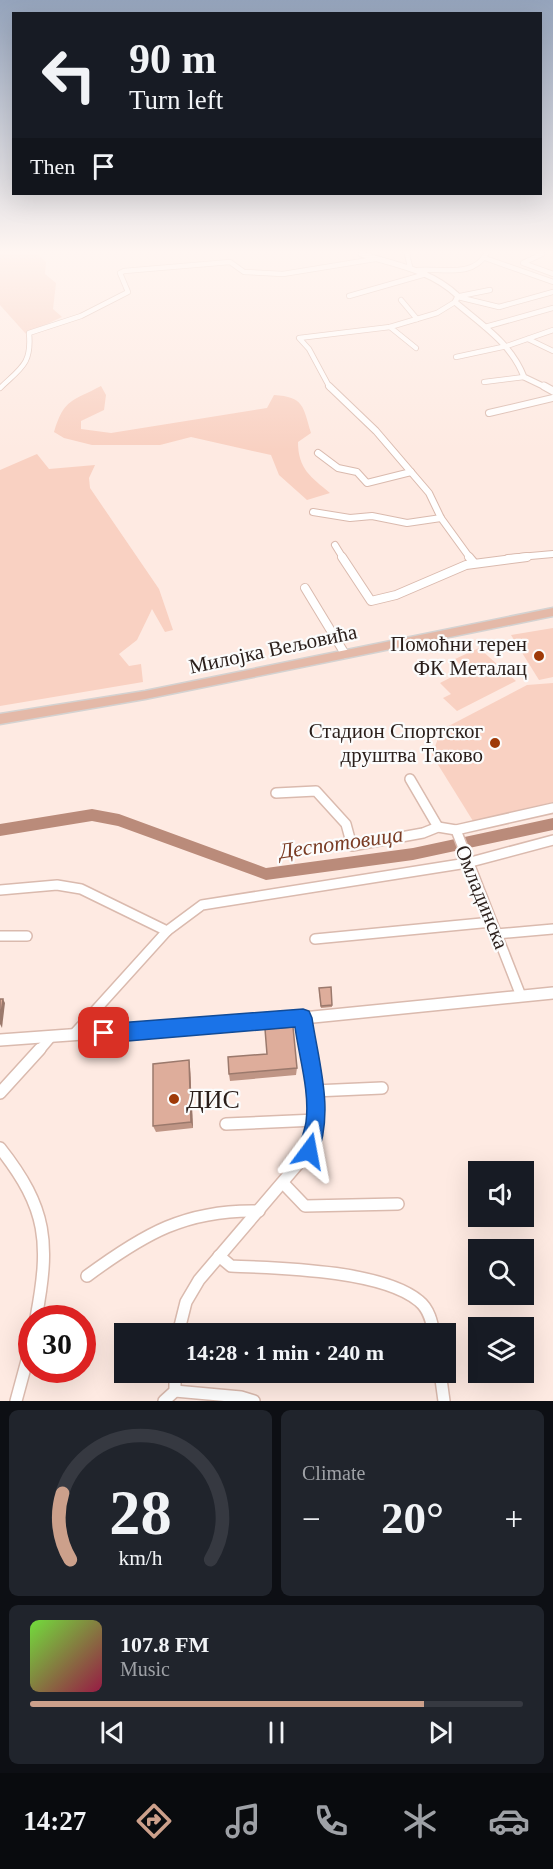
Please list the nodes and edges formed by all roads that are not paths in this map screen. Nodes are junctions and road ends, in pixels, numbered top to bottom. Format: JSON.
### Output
{"nodes":[{"id":1,"x":71,"y":319,"type":"edge"},
{"id":2,"x":416,"y":319,"type":"edge"},
{"id":3,"x":477,"y":319,"type":"edge"},
{"id":4,"x":512,"y":319,"type":"edge"},
{"id":5,"x":390,"y":327,"type":"junction"},
{"id":6,"x":485,"y":327,"type":"junction"},
{"id":7,"x":553,"y":330,"type":"edge"},
{"id":8,"x":528,"y":339,"type":"junction"},
{"id":9,"x":507,"y":346,"type":"junction"},
{"id":10,"x":416,"y":348,"type":"dead end"},
{"id":11,"x":553,"y":351,"type":"edge"},
{"id":12,"x":456,"y":357,"type":"dead end"},
{"id":13,"x":524,"y":377,"type":"junction"},
{"id":14,"x":484,"y":382,"type":"dead end"},
{"id":15,"x":0,"y":388,"type":"edge"},
{"id":16,"x":553,"y":391,"type":"edge"},
{"id":17,"x":553,"y":398,"type":"edge"},
{"id":18,"x":489,"y":413,"type":"dead end"},
{"id":19,"x":318,"y":453,"type":"dead end"},
{"id":20,"x":411,"y":472,"type":"junction"},
{"id":21,"x":314,"y":512,"type":"dead end"},
{"id":22,"x":441,"y":518,"type":"junction"},
{"id":23,"x":335,"y":545,"type":"dead end"},
{"id":24,"x":553,"y":554,"type":"edge"},
{"id":25,"x":474,"y":563,"type":"junction"},
{"id":26,"x":305,"y":588,"type":"dead end"},
{"id":27,"x":553,"y":612,"type":"edge"},
{"id":28,"x":345,"y":654,"type":"junction"},
{"id":29,"x":0,"y":719,"type":"edge"},
{"id":30,"x":410,"y":779,"type":"dead end"},
{"id":31,"x":276,"y":793,"type":"dead end"},
{"id":32,"x":553,"y":808,"type":"edge"},
{"id":33,"x":438,"y":827,"type":"junction"},
{"id":34,"x":456,"y":832,"type":"junction"},
{"id":35,"x":553,"y":840,"type":"edge"},
{"id":36,"x":466,"y":859,"type":"junction"},
{"id":37,"x":0,"y":890,"type":"edge"},
{"id":38,"x":492,"y":922,"type":"junction"},
{"id":39,"x":553,"y":929,"type":"edge"},
{"id":40,"x":167,"y":931,"type":"junction"},
{"id":41,"x":496,"y":934,"type":"junction"},
{"id":42,"x":0,"y":936,"type":"edge"},
{"id":43,"x":27,"y":936,"type":"dead end"},
{"id":44,"x":315,"y":939,"type":"dead end"},
{"id":45,"x":553,"y":993,"type":"edge"},
{"id":46,"x":521,"y":996,"type":"junction"},
{"id":47,"x":303,"y":1018,"type":"junction"},
{"id":48,"x":73,"y":1035,"type":"junction"},
{"id":49,"x":50,"y":1038,"type":"junction"},
{"id":50,"x":0,"y":1040,"type":"edge"},
{"id":51,"x":382,"y":1088,"type":"dead end"},
{"id":52,"x":314,"y":1091,"type":"junction"},
{"id":53,"x":0,"y":1093,"type":"edge"},
{"id":54,"x":316,"y":1120,"type":"junction"},
{"id":55,"x":226,"y":1124,"type":"dead end"},
{"id":56,"x":0,"y":1148,"type":"edge"},
{"id":57,"x":283,"y":1183,"type":"junction"},
{"id":58,"x":398,"y":1204,"type":"dead end"},
{"id":59,"x":259,"y":1211,"type":"junction"},
{"id":60,"x":219,"y":1256,"type":"junction"},
{"id":61,"x":87,"y":1276,"type":"dead end"},
{"id":62,"x":37,"y":1305,"type":"edge"},
{"id":63,"x":181,"y":1323,"type":"edge"},
{"id":64,"x":433,"y":1323,"type":"edge"},
{"id":65,"x":21,"y":1383,"type":"edge"},
{"id":66,"x":175,"y":1383,"type":"edge"},
{"id":67,"x":442,"y":1383,"type":"edge"},
{"id":68,"x":175,"y":1391,"type":"junction"},
{"id":69,"x":16,"y":1401,"type":"edge"},
{"id":70,"x":164,"y":1401,"type":"edge"},
{"id":71,"x":254,"y":1401,"type":"edge"},
{"id":72,"x":444,"y":1401,"type":"edge"}],
"edges":[{"from":1,"to":15,"type":"street"},
{"from":2,"to":5,"type":"street"},
{"from":3,"to":6,"type":"street"},
{"from":4,"to":6,"type":"street"},
{"from":5,"to":10,"type":"street"},
{"from":5,"to":20,"type":"street"},
{"from":6,"to":9,"type":"street"},
{"from":7,"to":8,"type":"street"},
{"from":8,"to":9,"type":"street"},
{"from":8,"to":11,"type":"street"},
{"from":9,"to":12,"type":"street"},
{"from":9,"to":13,"type":"street"},
{"from":13,"to":14,"type":"street"},
{"from":13,"to":16,"type":"street"},
{"from":17,"to":18,"type":"street"},
{"from":19,"to":20,"type":"street"},
{"from":20,"to":22,"type":"street"},
{"from":21,"to":22,"type":"street"},
{"from":22,"to":25,"type":"street"},
{"from":23,"to":25,"type":"street"},
{"from":24,"to":25,"type":"street"},
{"from":26,"to":28,"type":"street"},
{"from":27,"to":28,"type":"main road","name":"Милојка Вељовића"},
{"from":28,"to":29,"type":"main road","name":"Милојка Вељовића"},
{"from":30,"to":33,"type":"street"},
{"from":31,"to":33,"type":"street","name":"Омладинска"},
{"from":32,"to":34,"type":"street"},
{"from":33,"to":34,"type":"street","name":"Омладинска"},
{"from":34,"to":36,"type":"street","name":"Омладинска"},
{"from":35,"to":36,"type":"street"},
{"from":36,"to":38,"type":"street","name":"Омладинска"},
{"from":36,"to":40,"type":"street"},
{"from":37,"to":40,"type":"street"},
{"from":38,"to":41,"type":"street","name":"Омладинска"},
{"from":38,"to":44,"type":"street"},
{"from":39,"to":41,"type":"street"},
{"from":40,"to":48,"type":"street"},
{"from":41,"to":46,"type":"street","name":"Омладинска"},
{"from":42,"to":43,"type":"street"},
{"from":45,"to":46,"type":"street"},
{"from":46,"to":47,"type":"street"},
{"from":47,"to":48,"type":"street"},
{"from":47,"to":52,"type":"street"},
{"from":48,"to":49,"type":"street"},
{"from":49,"to":50,"type":"street"},
{"from":49,"to":53,"type":"street"},
{"from":51,"to":52,"type":"street"},
{"from":52,"to":54,"type":"street"},
{"from":54,"to":55,"type":"street"},
{"from":54,"to":57,"type":"street"},
{"from":56,"to":62,"type":"street"},
{"from":57,"to":58,"type":"street"},
{"from":57,"to":59,"type":"street"},
{"from":59,"to":60,"type":"street"},
{"from":59,"to":61,"type":"street"},
{"from":60,"to":63,"type":"street"},
{"from":60,"to":64,"type":"street"},
{"from":65,"to":69,"type":"street"},
{"from":66,"to":68,"type":"street"},
{"from":67,"to":72,"type":"street"},
{"from":68,"to":70,"type":"street"},
{"from":68,"to":71,"type":"street"}]}
